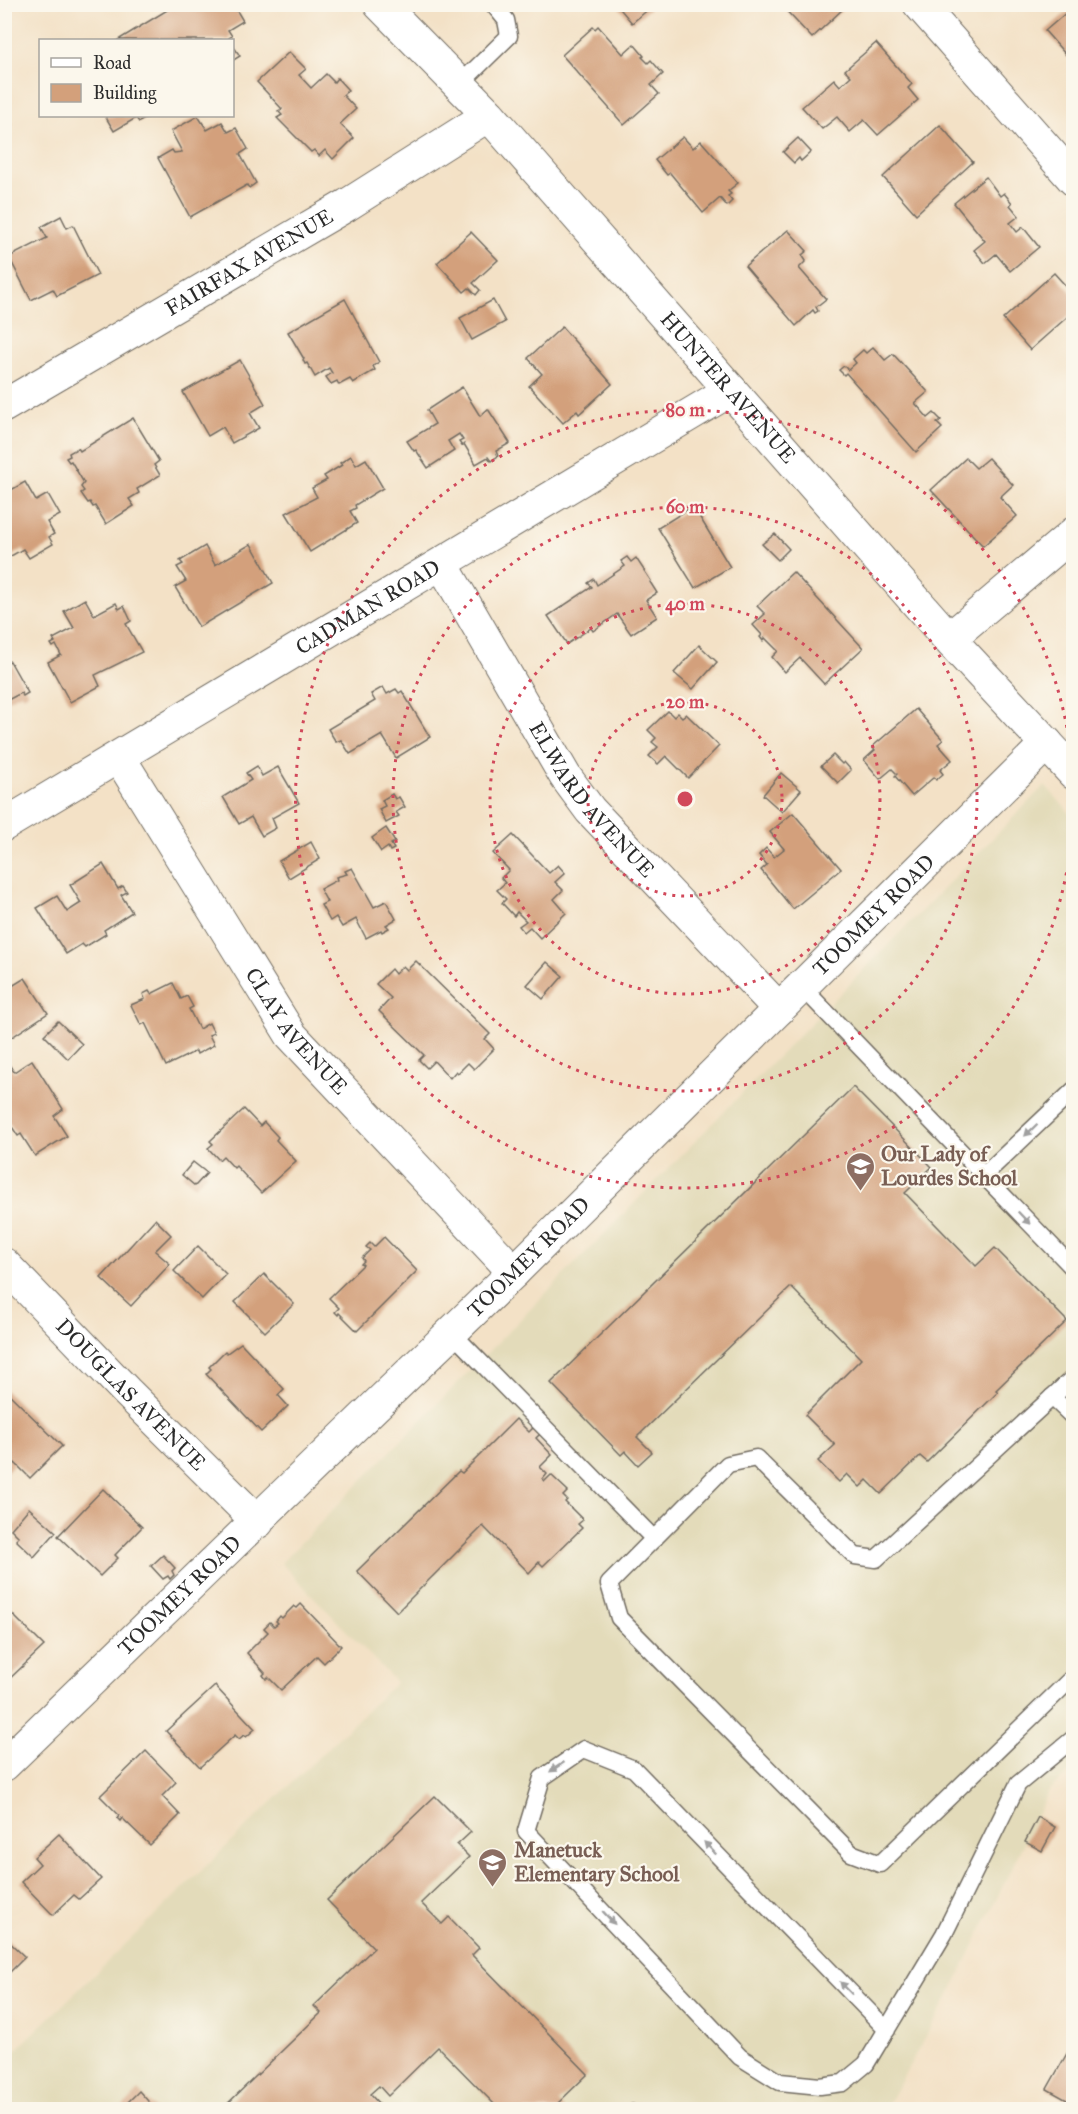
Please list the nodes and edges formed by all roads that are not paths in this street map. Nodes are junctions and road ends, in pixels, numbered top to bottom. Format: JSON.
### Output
{"nodes":[{"id":1,"x":380,"y":4,"type":"edge"},
{"id":2,"x":493,"y":4,"type":"edge"},
{"id":3,"x":919,"y":4,"type":"edge"},
{"id":4,"x":460,"y":84,"type":"junction"},
{"id":5,"x":489,"y":115,"type":"junction"},
{"id":6,"x":1074,"y":180,"type":"edge"},
{"id":7,"x":731,"y":390,"type":"junction"},
{"id":8,"x":4,"y":406,"type":"edge"},
{"id":9,"x":1074,"y":532,"type":"edge"},
{"id":10,"x":442,"y":564,"type":"junction"},
{"id":11,"x":949,"y":639,"type":"junction"},
{"id":12,"x":1047,"y":743,"type":"junction"},
{"id":13,"x":119,"y":757,"type":"junction"},
{"id":14,"x":1074,"y":773,"type":"edge"},
{"id":15,"x":4,"y":825,"type":"edge"},
{"id":16,"x":802,"y":987,"type":"junction"},
{"id":17,"x":779,"y":1009,"type":"junction"},
{"id":18,"x":1074,"y":1090,"type":"edge"},
{"id":19,"x":984,"y":1176,"type":"junction"},
{"id":20,"x":4,"y":1264,"type":"edge"},
{"id":21,"x":1074,"y":1269,"type":"edge"},
{"id":22,"x":514,"y":1272,"type":"junction"},
{"id":23,"x":452,"y":1333,"type":"junction"},
{"id":24,"x":1074,"y":1377,"type":"edge"},
{"id":25,"x":1052,"y":1396,"type":"junction"},
{"id":26,"x":1074,"y":1418,"type":"edge"},
{"id":27,"x":258,"y":1522,"type":"junction"},
{"id":28,"x":654,"y":1539,"type":"junction"},
{"id":29,"x":1074,"y":1676,"type":"edge"},
{"id":30,"x":1074,"y":1738,"type":"edge"},
{"id":31,"x":4,"y":1766,"type":"edge"},
{"id":32,"x":887,"y":2030,"type":"junction"}],
"edges":[{"from":1,"to":4,"type":"street","name":"HUNTER AVENUE"},
{"from":2,"to":4,"type":"lane"},
{"from":3,"to":6,"type":"street"},
{"from":4,"to":5,"type":"street","name":"HUNTER AVENUE"},
{"from":5,"to":7,"type":"street","name":"HUNTER AVENUE"},
{"from":5,"to":8,"type":"street","name":"FAIRFAX AVENUE"},
{"from":7,"to":10,"type":"street","name":"CADMAN ROAD"},
{"from":7,"to":11,"type":"street","name":"HUNTER AVENUE"},
{"from":9,"to":11,"type":"street"},
{"from":10,"to":13,"type":"street","name":"CADMAN ROAD"},
{"from":10,"to":17,"type":"street","name":"ELWARD AVENUE"},
{"from":11,"to":12,"type":"street","name":"HUNTER AVENUE"},
{"from":12,"to":14,"type":"street","name":"HUNTER AVENUE"},
{"from":12,"to":16,"type":"street","name":"TOOMEY ROAD"},
{"from":13,"to":15,"type":"street","name":"CADMAN ROAD"},
{"from":13,"to":22,"type":"street","name":"CLAY AVENUE"},
{"from":16,"to":17,"type":"street","name":"TOOMEY ROAD"},
{"from":16,"to":19,"type":"lane"},
{"from":17,"to":22,"type":"street","name":"TOOMEY ROAD"},
{"from":18,"to":19,"type":"lane","one_way":true},
{"from":19,"to":21,"type":"lane","one_way":true},
{"from":20,"to":27,"type":"street","name":"DOUGLAS AVENUE"},
{"from":22,"to":23,"type":"street","name":"TOOMEY ROAD"},
{"from":23,"to":27,"type":"street","name":"TOOMEY ROAD"},
{"from":23,"to":28,"type":"lane"},
{"from":24,"to":25,"type":"lane"},
{"from":25,"to":26,"type":"lane"},
{"from":25,"to":28,"type":"lane"},
{"from":27,"to":31,"type":"street","name":"TOOMEY ROAD"},
{"from":28,"to":29,"type":"lane"},
{"from":30,"to":32,"type":"lane"},
{"from":32,"to":32,"type":"lane","one_way":true}]}
